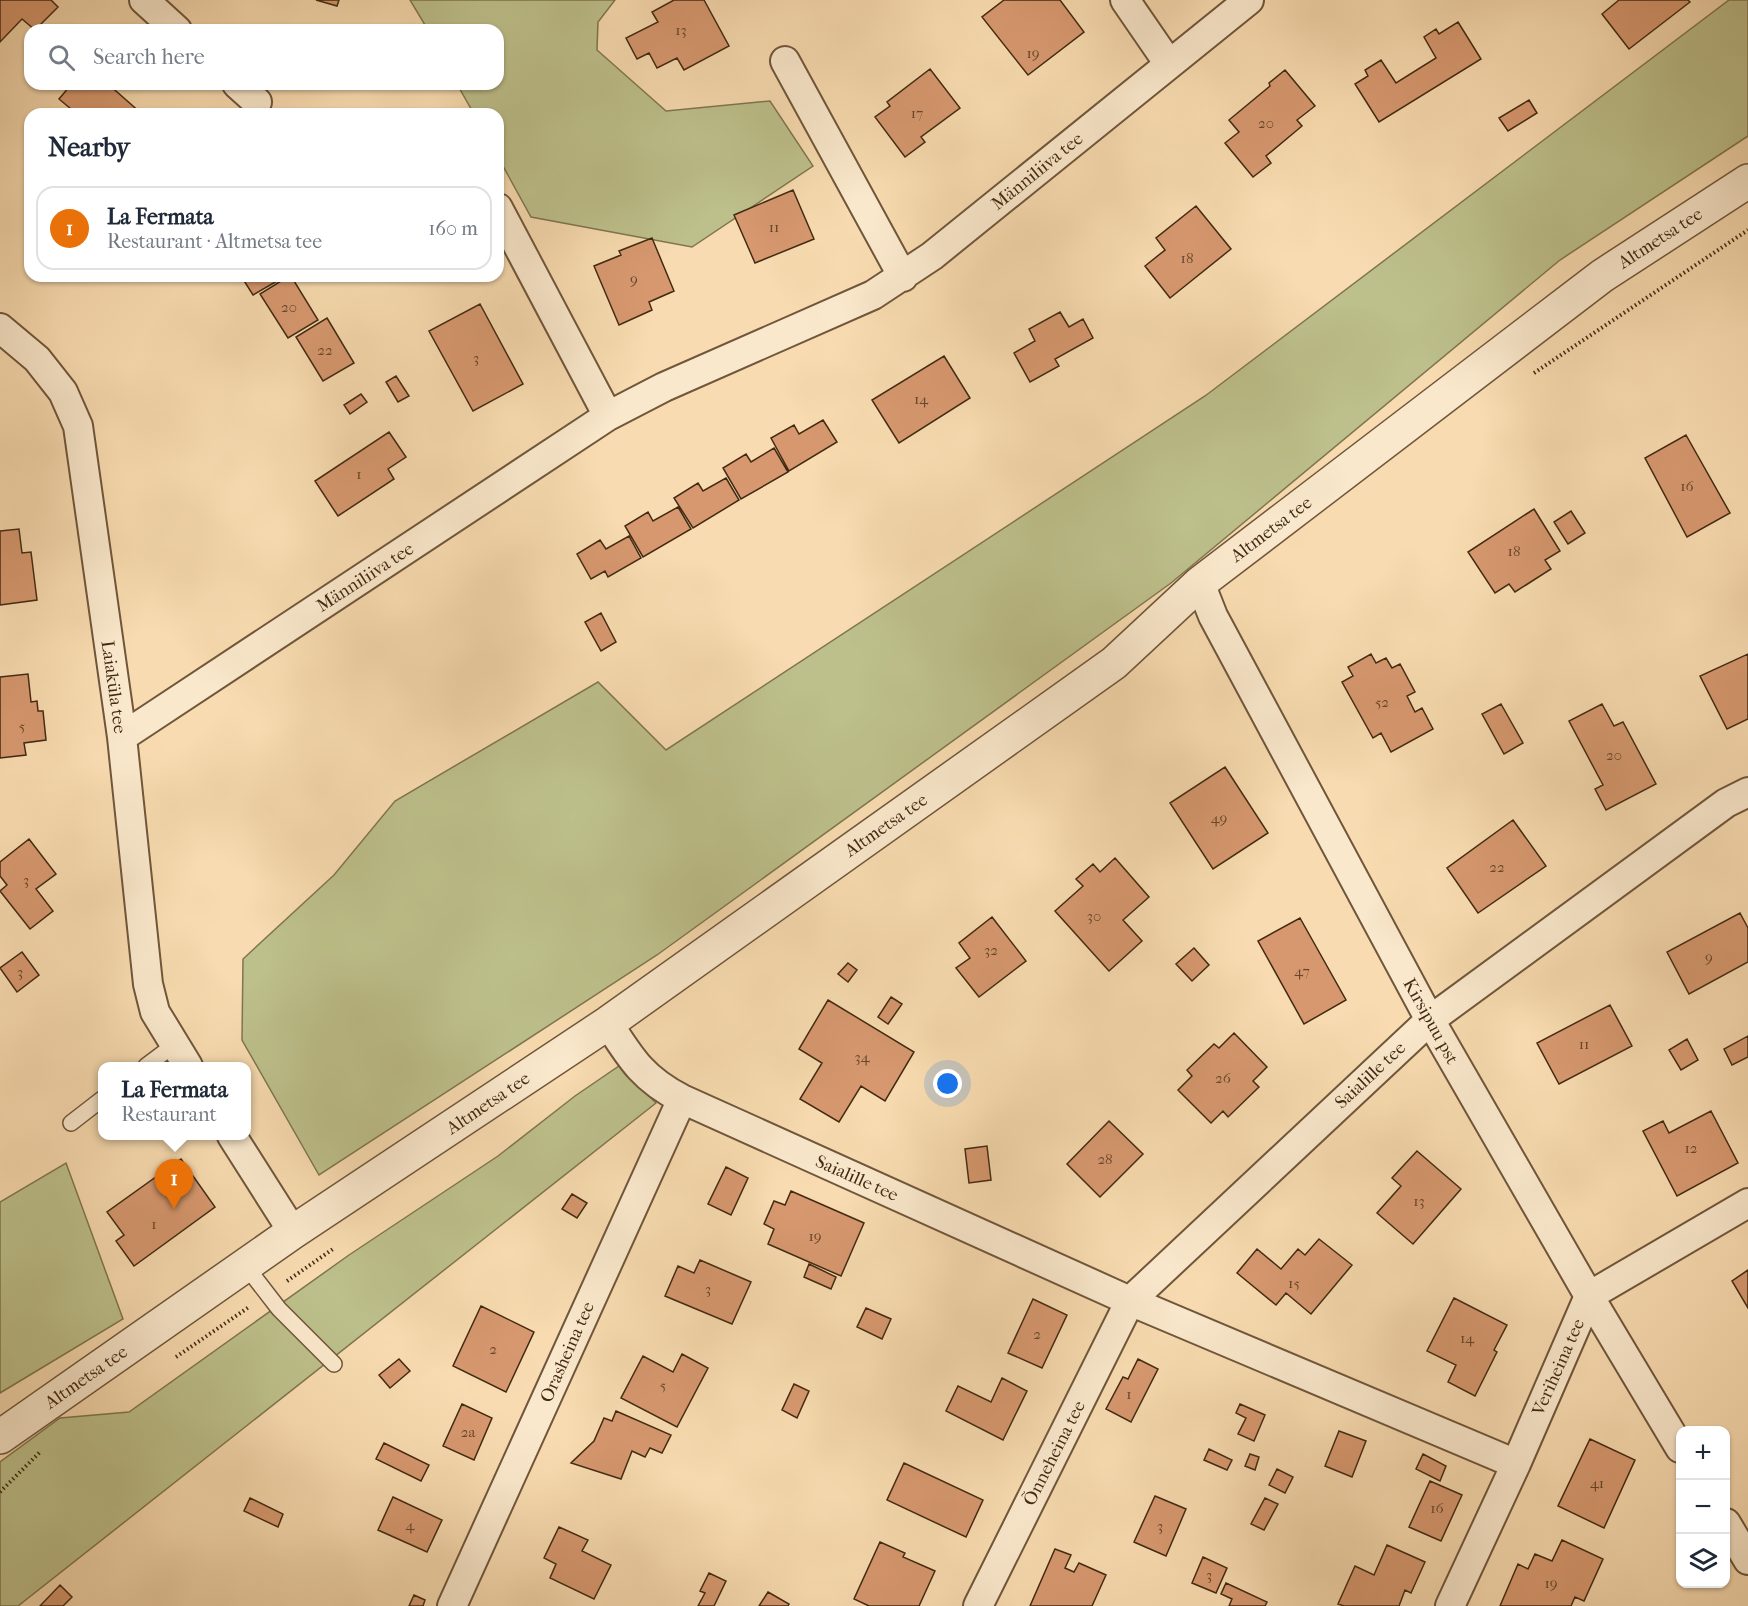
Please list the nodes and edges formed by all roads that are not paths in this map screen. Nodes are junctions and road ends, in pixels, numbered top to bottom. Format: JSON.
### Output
{"nodes":[{"id":1,"x":144,"y":0,"type":"edge"},
{"id":2,"x":1125,"y":0,"type":"edge"},
{"id":3,"x":1249,"y":0,"type":"edge"},
{"id":4,"x":170,"y":24,"type":"edge"},
{"id":5,"x":785,"y":61,"type":"dead end"},
{"id":6,"x":1169,"y":64,"type":"junction"},
{"id":7,"x":1748,"y":181,"type":"edge"},
{"id":8,"x":504,"y":219,"type":"edge"},
{"id":9,"x":903,"y":277,"type":"junction"},
{"id":10,"x":0,"y":328,"type":"edge"},
{"id":11,"x":608,"y":416,"type":"junction"},
{"id":12,"x":1200,"y":584,"type":"junction"},
{"id":13,"x":122,"y":737,"type":"junction"},
{"id":14,"x":1748,"y":792,"type":"edge"},
{"id":15,"x":1430,"y":1020,"type":"junction"},
{"id":16,"x":608,"y":1023,"type":"junction"},
{"id":17,"x":181,"y":1056,"type":"edge"},
{"id":18,"x":160,"y":1062,"type":"edge"},
{"id":19,"x":682,"y":1099,"type":"junction"},
{"id":20,"x":98,"y":1102,"type":"edge"},
{"id":21,"x":71,"y":1123,"type":"dead end"},
{"id":22,"x":235,"y":1140,"type":"edge"},
{"id":23,"x":1748,"y":1203,"type":"edge"},
{"id":24,"x":293,"y":1232,"type":"junction"},
{"id":25,"x":245,"y":1265,"type":"junction"},
{"id":26,"x":1589,"y":1296,"type":"junction"},
{"id":27,"x":1130,"y":1301,"type":"junction"},
{"id":28,"x":334,"y":1364,"type":"dead end"},
{"id":29,"x":0,"y":1437,"type":"edge"},
{"id":30,"x":1676,"y":1441,"type":"edge"},
{"id":31,"x":1516,"y":1464,"type":"junction"},
{"id":32,"x":1730,"y":1531,"type":"edge"},
{"id":33,"x":1748,"y":1560,"type":"edge"},
{"id":34,"x":452,"y":1606,"type":"edge"},
{"id":35,"x":978,"y":1606,"type":"edge"},
{"id":36,"x":1450,"y":1606,"type":"edge"}],
"edges":[{"from":1,"to":4,"type":"street"},
{"from":2,"to":6,"type":"street"},
{"from":3,"to":6,"type":"street","name":"Männiliiva tee"},
{"from":5,"to":9,"type":"street"},
{"from":6,"to":9,"type":"street","name":"Männiliiva tee"},
{"from":7,"to":12,"type":"street","name":"Altmetsa tee"},
{"from":8,"to":11,"type":"street"},
{"from":9,"to":11,"type":"street","name":"Männiliiva tee"},
{"from":10,"to":13,"type":"street","name":"Laiaküla tee"},
{"from":11,"to":13,"type":"street","name":"Männiliiva tee"},
{"from":12,"to":15,"type":"street","name":"Kirsipuu pst"},
{"from":12,"to":16,"type":"street","name":"Altmetsa tee"},
{"from":13,"to":17,"type":"street","name":"Laiaküla tee"},
{"from":14,"to":15,"type":"street","name":"Saialille tee"},
{"from":15,"to":26,"type":"street","name":"Kirsipuu pst"},
{"from":15,"to":27,"type":"street","name":"Saialille tee"},
{"from":16,"to":19,"type":"street","name":"Saialille tee"},
{"from":16,"to":24,"type":"street","name":"Altmetsa tee"},
{"from":17,"to":18,"type":"lane"},
{"from":19,"to":27,"type":"street","name":"Saialille tee"},
{"from":19,"to":34,"type":"street","name":"Orasheina tee"},
{"from":20,"to":21,"type":"lane"},
{"from":22,"to":24,"type":"street"},
{"from":23,"to":26,"type":"street","name":"Veriheina tee"},
{"from":24,"to":25,"type":"street","name":"Altmetsa tee"},
{"from":25,"to":28,"type":"lane"},
{"from":25,"to":29,"type":"street","name":"Altmetsa tee"},
{"from":26,"to":30,"type":"street","name":"Kirsipuu pst"},
{"from":26,"to":31,"type":"street","name":"Veriheina tee"},
{"from":27,"to":31,"type":"street","name":"Saialille tee"},
{"from":27,"to":35,"type":"street","name":"Õnneheina tee"},
{"from":31,"to":36,"type":"street","name":"Veriheina tee"},
{"from":32,"to":33,"type":"street"}]}
